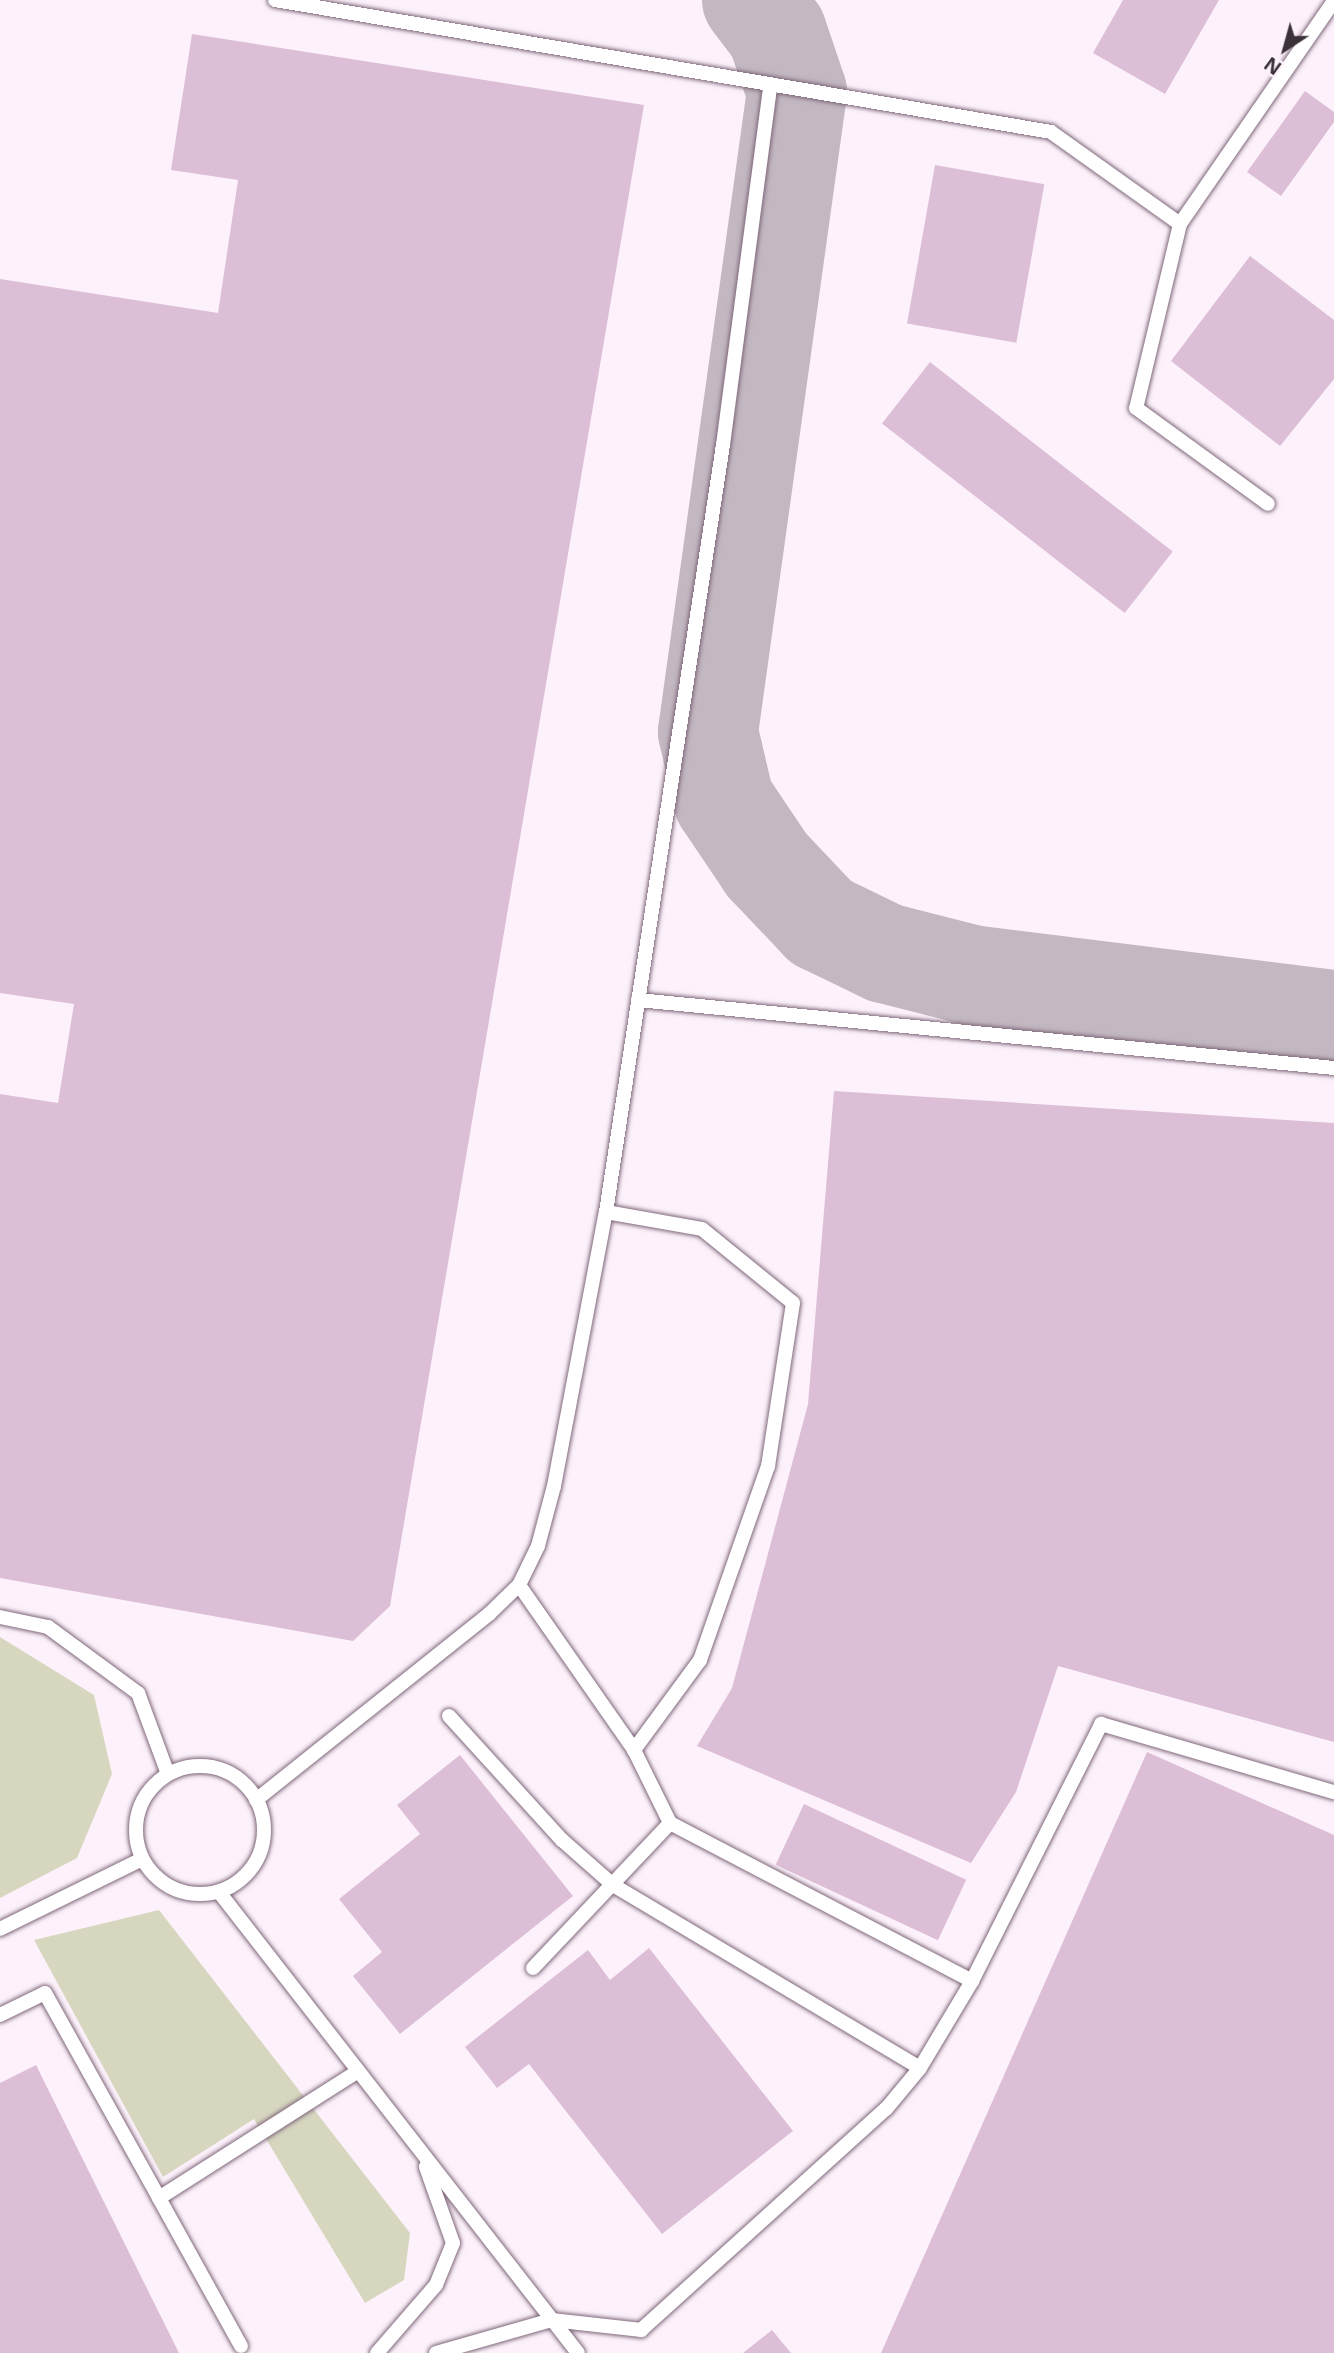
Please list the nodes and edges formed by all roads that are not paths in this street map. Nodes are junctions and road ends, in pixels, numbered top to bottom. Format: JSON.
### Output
{"nodes":[{"id":1,"x":275,"y":0,"type":"edge"},
{"id":2,"x":1334,"y":1,"type":"edge"},
{"id":3,"x":770,"y":86,"type":"junction"},
{"id":4,"x":1180,"y":225,"type":"junction"},
{"id":5,"x":1269,"y":504,"type":"dead end"},
{"id":6,"x":638,"y":1000,"type":"junction"},
{"id":7,"x":1334,"y":1068,"type":"edge"},
{"id":8,"x":606,"y":1212,"type":"junction"},
{"id":9,"x":519,"y":1585,"type":"junction"},
{"id":10,"x":0,"y":1618,"type":"edge"},
{"id":11,"x":449,"y":1716,"type":"dead end"},
{"id":12,"x":634,"y":1751,"type":"junction"},
{"id":13,"x":168,"y":1774,"type":"junction"},
{"id":14,"x":1334,"y":1792,"type":"edge"},
{"id":15,"x":256,"y":1800,"type":"junction"},
{"id":16,"x":670,"y":1823,"type":"junction"},
{"id":17,"x":142,"y":1859,"type":"junction"},
{"id":18,"x":613,"y":1885,"type":"junction"},
{"id":19,"x":219,"y":1892,"type":"junction"},
{"id":20,"x":0,"y":1929,"type":"edge"},
{"id":21,"x":533,"y":1968,"type":"dead end"},
{"id":22,"x":972,"y":1981,"type":"junction"},
{"id":23,"x":0,"y":2015,"type":"edge"},
{"id":24,"x":920,"y":2067,"type":"junction"},
{"id":25,"x":358,"y":2071,"type":"junction"},
{"id":26,"x":419,"y":2149,"type":"junction"},
{"id":27,"x":159,"y":2198,"type":"junction"},
{"id":28,"x":552,"y":2320,"type":"junction"},
{"id":29,"x":241,"y":2346,"type":"dead end"},
{"id":30,"x":377,"y":2353,"type":"edge"},
{"id":31,"x":436,"y":2353,"type":"edge"},
{"id":32,"x":578,"y":2353,"type":"edge"}],
"edges":[{"from":1,"to":3,"type":"lane"},
{"from":2,"to":4,"type":"lane"},
{"from":3,"to":4,"type":"lane"},
{"from":3,"to":6,"type":"lane"},
{"from":4,"to":5,"type":"lane"},
{"from":6,"to":7,"type":"lane"},
{"from":6,"to":8,"type":"lane"},
{"from":8,"to":9,"type":"lane"},
{"from":8,"to":12,"type":"lane"},
{"from":9,"to":12,"type":"lane"},
{"from":9,"to":15,"type":"lane"},
{"from":10,"to":13,"type":"lane"},
{"from":11,"to":18,"type":"lane"},
{"from":12,"to":16,"type":"lane"},
{"from":13,"to":15,"type":"lane"},
{"from":13,"to":17,"type":"lane"},
{"from":14,"to":22,"type":"lane"},
{"from":15,"to":19,"type":"lane"},
{"from":16,"to":18,"type":"lane"},
{"from":16,"to":22,"type":"lane"},
{"from":17,"to":19,"type":"lane"},
{"from":17,"to":20,"type":"lane"},
{"from":18,"to":21,"type":"lane"},
{"from":18,"to":24,"type":"lane"},
{"from":19,"to":25,"type":"lane"},
{"from":22,"to":24,"type":"lane"},
{"from":23,"to":27,"type":"lane"},
{"from":24,"to":28,"type":"lane"},
{"from":25,"to":26,"type":"lane"},
{"from":25,"to":27,"type":"lane"},
{"from":26,"to":28,"type":"lane"},
{"from":26,"to":30,"type":"lane"},
{"from":27,"to":29,"type":"lane"},
{"from":28,"to":31,"type":"lane"},
{"from":28,"to":32,"type":"lane"}]}
